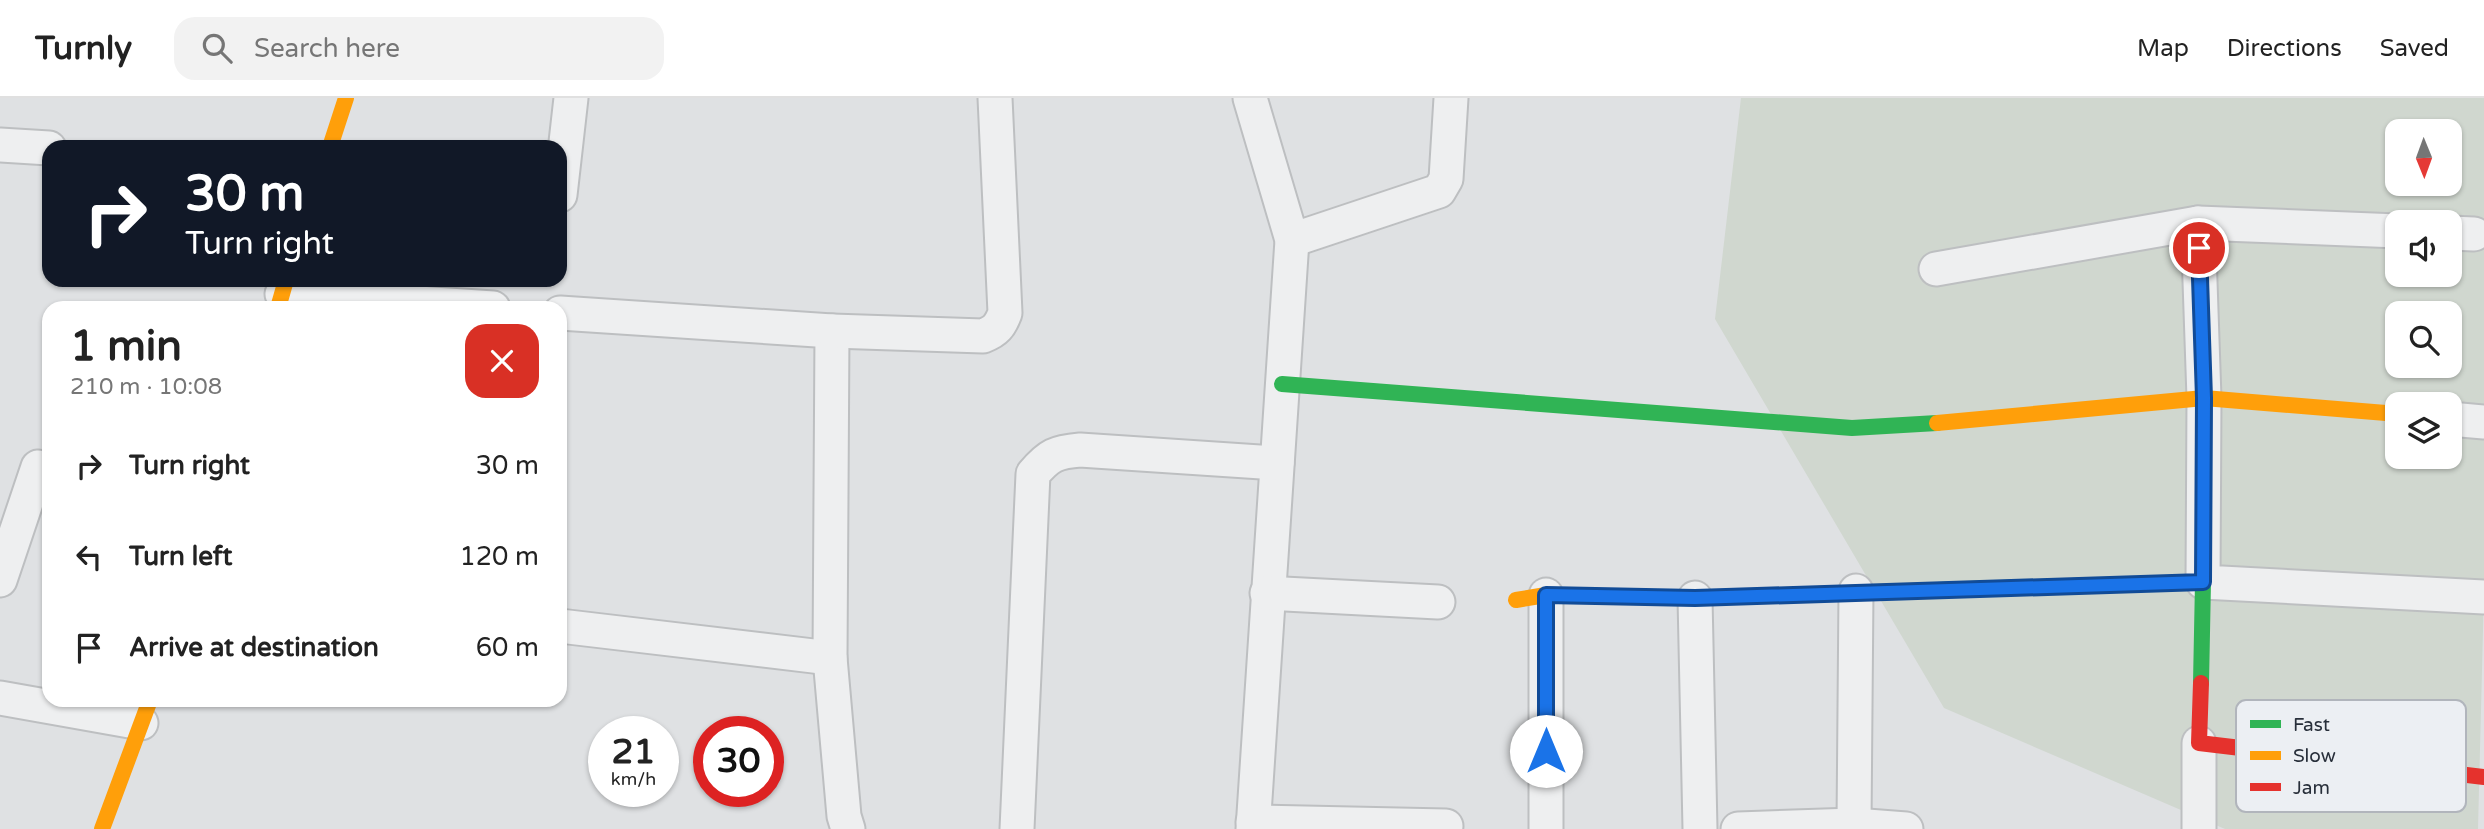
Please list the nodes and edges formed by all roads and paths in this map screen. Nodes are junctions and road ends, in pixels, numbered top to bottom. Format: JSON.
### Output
{"nodes":[{"id":1,"x":346,"y":98,"type":"edge"},
{"id":2,"x":571,"y":98,"type":"edge"},
{"id":3,"x":995,"y":98,"type":"edge"},
{"id":4,"x":1250,"y":98,"type":"edge"},
{"id":5,"x":1451,"y":98,"type":"edge"},
{"id":6,"x":332,"y":140,"type":"edge"},
{"id":7,"x":566,"y":140,"type":"edge"},
{"id":8,"x":0,"y":145,"type":"edge"},
{"id":9,"x":42,"y":148,"type":"edge"},
{"id":10,"x":2198,"y":223,"type":"junction"},
{"id":11,"x":2385,"y":230,"type":"edge"},
{"id":12,"x":1292,"y":240,"type":"junction"},
{"id":13,"x":1936,"y":269,"type":"dead end"},
{"id":14,"x":282,"y":294,"type":"edge"},
{"id":15,"x":388,"y":301,"type":"edge"},
{"id":16,"x":567,"y":313,"type":"edge"},
{"id":17,"x":832,"y":331,"type":"junction"},
{"id":18,"x":1282,"y":384,"type":"junction"},
{"id":19,"x":2204,"y":398,"type":"junction"},
{"id":20,"x":2385,"y":413,"type":"edge"},
{"id":21,"x":2462,"y":420,"type":"edge"},
{"id":22,"x":2484,"y":422,"type":"edge"},
{"id":23,"x":1277,"y":463,"type":"junction"},
{"id":24,"x":38,"y":467,"type":"dead end"},
{"id":25,"x":0,"y":580,"type":"edge"},
{"id":26,"x":2203,"y":582,"type":"junction"},
{"id":27,"x":1856,"y":591,"type":"junction"},
{"id":28,"x":1267,"y":593,"type":"junction"},
{"id":29,"x":1531,"y":597,"type":"joint"},
{"id":30,"x":2484,"y":597,"type":"edge"},
{"id":31,"x":1695,"y":598,"type":"junction"},
{"id":32,"x":1438,"y":602,"type":"dead end"},
{"id":33,"x":567,"y":627,"type":"edge"},
{"id":34,"x":830,"y":659,"type":"junction"},
{"id":35,"x":0,"y":698,"type":"edge"},
{"id":36,"x":42,"y":702,"type":"edge"},
{"id":37,"x":101,"y":707,"type":"edge"},
{"id":38,"x":146,"y":711,"type":"edge"},
{"id":39,"x":2199,"y":743,"type":"junction"},
{"id":40,"x":2236,"y":747,"type":"edge"},
{"id":41,"x":2466,"y":775,"type":"edge"},
{"id":42,"x":2484,"y":777,"type":"edge"},
{"id":43,"x":1253,"y":825,"type":"edge"},
{"id":44,"x":1854,"y":825,"type":"junction"},
{"id":45,"x":1446,"y":826,"type":"dead end"},
{"id":46,"x":102,"y":829,"type":"edge"},
{"id":47,"x":848,"y":829,"type":"edge"},
{"id":48,"x":1017,"y":829,"type":"edge"},
{"id":49,"x":1546,"y":829,"type":"edge"},
{"id":50,"x":1700,"y":829,"type":"edge"},
{"id":51,"x":1738,"y":829,"type":"edge"},
{"id":52,"x":1906,"y":829,"type":"edge"},
{"id":53,"x":2199,"y":829,"type":"edge"}],
"edges":[{"from":1,"to":6,"type":"street"},
{"from":2,"to":7,"type":"street"},
{"from":3,"to":17,"type":"street"},
{"from":4,"to":12,"type":"street"},
{"from":5,"to":12,"type":"street"},
{"from":8,"to":9,"type":"street"},
{"from":10,"to":11,"type":"street"},
{"from":10,"to":13,"type":"street"},
{"from":10,"to":19,"type":"street"},
{"from":12,"to":18,"type":"street"},
{"from":14,"to":15,"type":"street"},
{"from":16,"to":17,"type":"street"},
{"from":17,"to":34,"type":"street"},
{"from":18,"to":19,"type":"street"},
{"from":18,"to":23,"type":"street"},
{"from":19,"to":20,"type":"street"},
{"from":19,"to":26,"type":"street"},
{"from":21,"to":22,"type":"street"},
{"from":23,"to":28,"type":"street"},
{"from":23,"to":48,"type":"street"},
{"from":24,"to":25,"type":"street"},
{"from":26,"to":27,"type":"street"},
{"from":26,"to":30,"type":"street"},
{"from":26,"to":39,"type":"street"},
{"from":27,"to":31,"type":"street"},
{"from":27,"to":44,"type":"street"},
{"from":28,"to":32,"type":"street"},
{"from":28,"to":43,"type":"street"},
{"from":29,"to":31,"type":"street"},
{"from":29,"to":49,"type":"street"},
{"from":31,"to":50,"type":"street"},
{"from":33,"to":34,"type":"street"},
{"from":34,"to":47,"type":"street"},
{"from":35,"to":36,"type":"street"},
{"from":37,"to":38,"type":"street"},
{"from":38,"to":46,"type":"street"},
{"from":39,"to":40,"type":"street"},
{"from":39,"to":53,"type":"street"},
{"from":41,"to":42,"type":"street"},
{"from":43,"to":45,"type":"street"},
{"from":44,"to":51,"type":"street"},
{"from":44,"to":52,"type":"street"}]}
